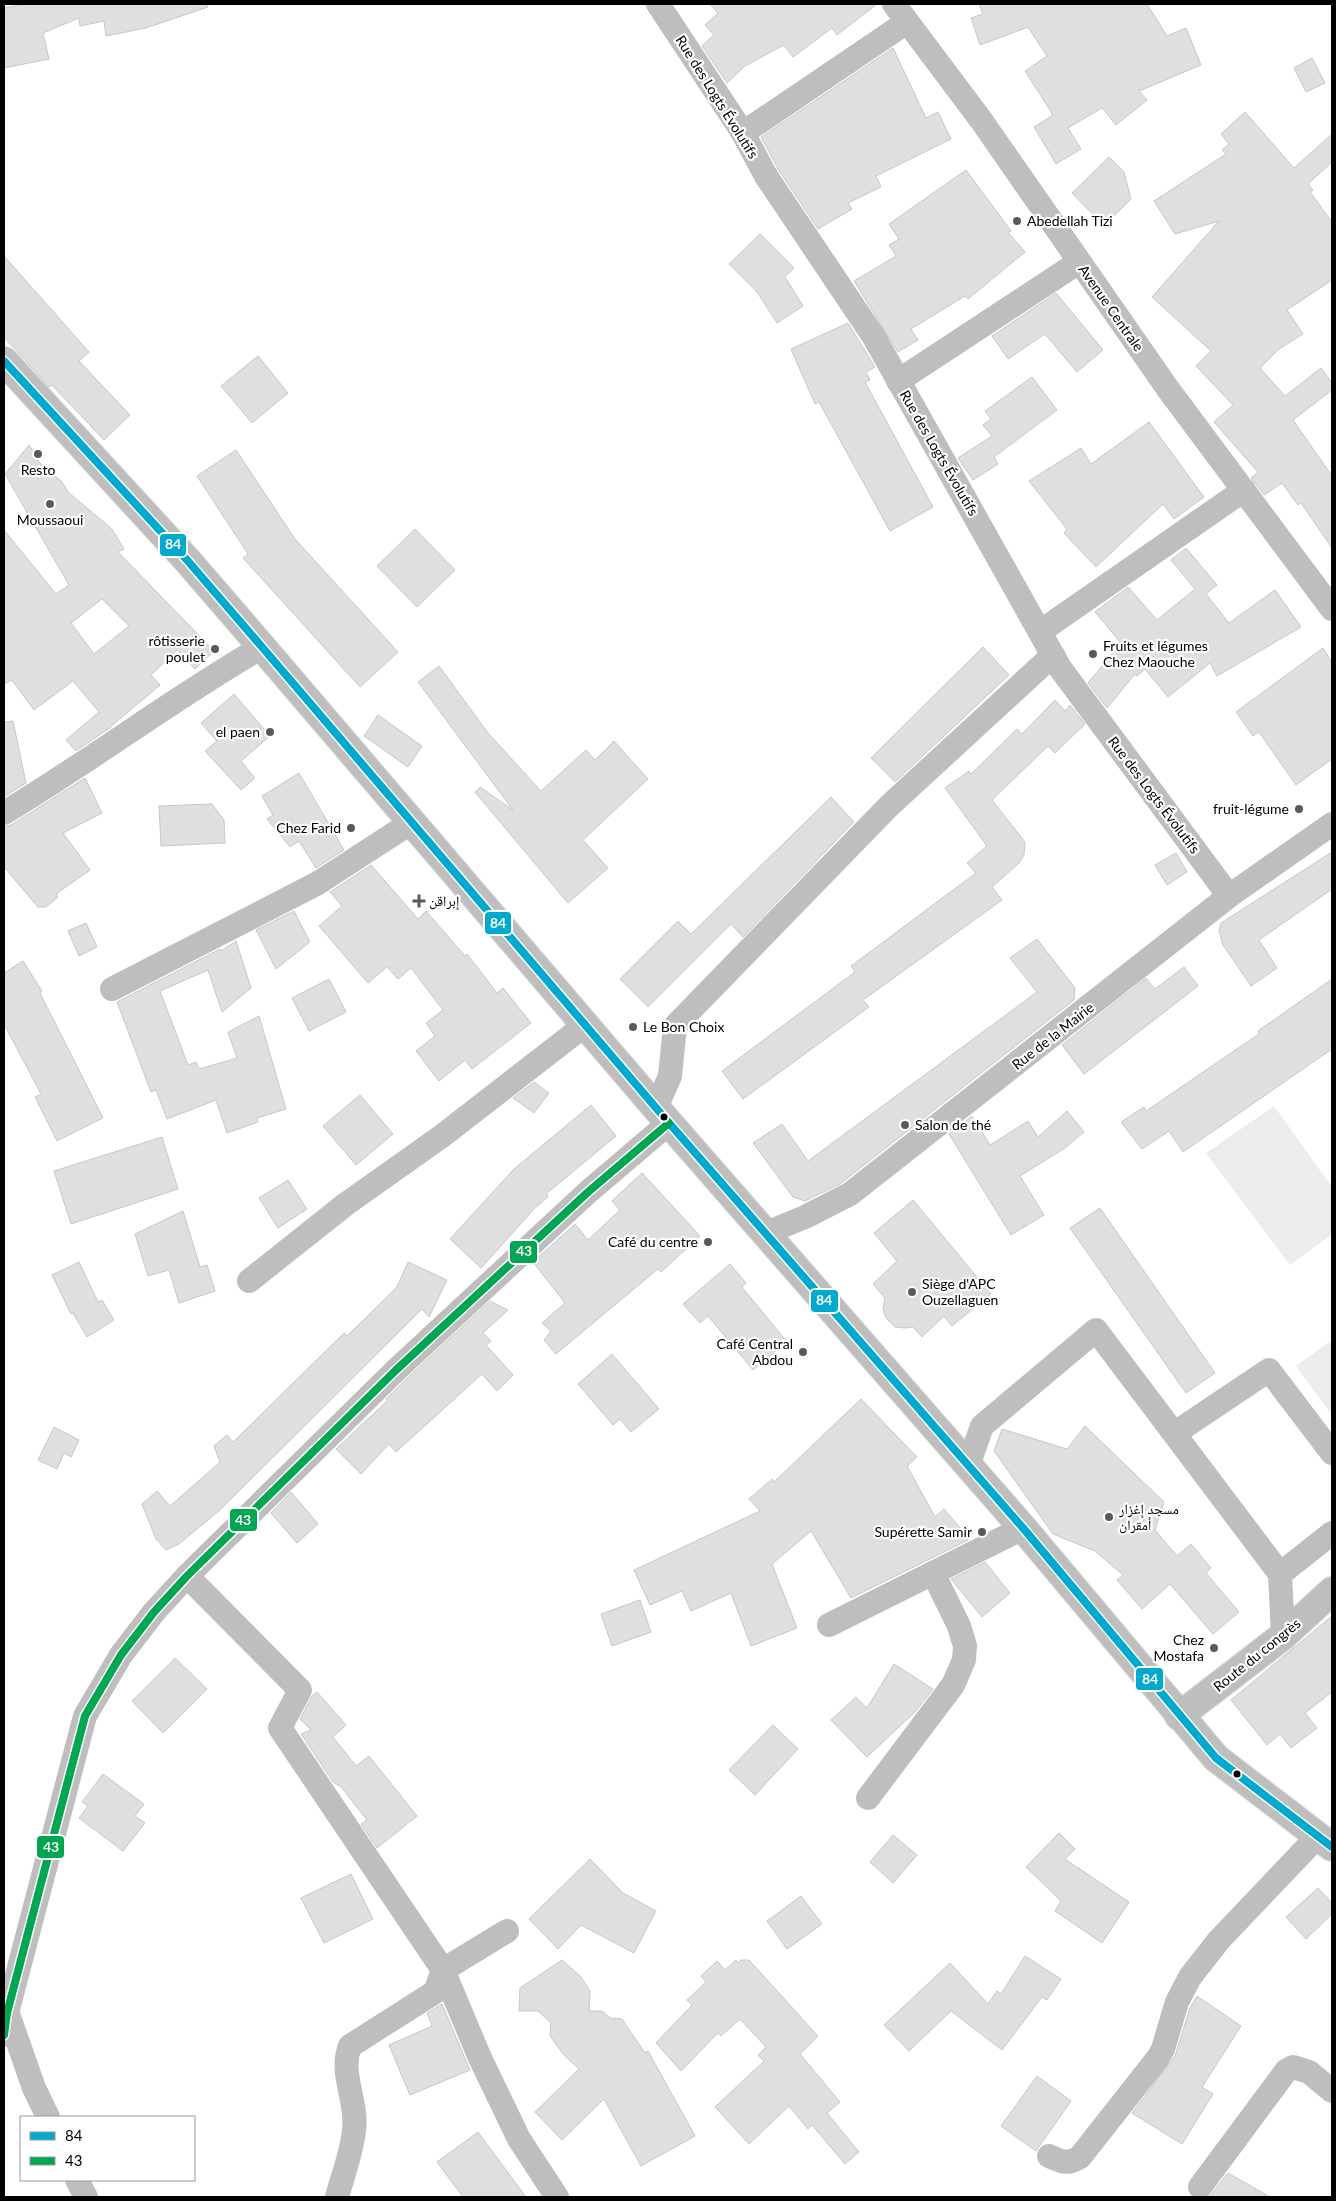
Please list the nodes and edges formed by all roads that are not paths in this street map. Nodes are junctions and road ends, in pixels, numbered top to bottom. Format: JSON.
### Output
{"nodes":[{"id":1,"x":658,"y":4,"type":"edge"},
{"id":2,"x":901,"y":13,"type":"edge"},
{"id":3,"x":743,"y":133,"type":"junction"},
{"id":4,"x":1079,"y":262,"type":"junction"},
{"id":5,"x":4,"y":361,"type":"edge"},
{"id":6,"x":898,"y":381,"type":"junction"},
{"id":7,"x":1244,"y":490,"type":"junction"},
{"id":8,"x":1332,"y":610,"type":"edge"},
{"id":9,"x":1041,"y":631,"type":"junction"},
{"id":10,"x":262,"y":647,"type":"junction"},
{"id":11,"x":1053,"y":655,"type":"junction"},
{"id":12,"x":4,"y":812,"type":"edge"},
{"id":13,"x":412,"y":822,"type":"junction"},
{"id":14,"x":1332,"y":824,"type":"edge"},
{"id":15,"x":1229,"y":896,"type":"junction"},
{"id":16,"x":112,"y":989,"type":"dead end"},
{"id":17,"x":585,"y":1025,"type":"junction"},
{"id":18,"x":662,"y":1115,"type":"junction"},
{"id":19,"x":766,"y":1233,"type":"junction"},
{"id":20,"x":249,"y":1281,"type":"dead end"},
{"id":21,"x":1174,"y":1433,"type":"junction"},
{"id":22,"x":1332,"y":1453,"type":"edge"},
{"id":23,"x":968,"y":1466,"type":"junction"},
{"id":24,"x":1023,"y":1528,"type":"junction"},
{"id":25,"x":1332,"y":1533,"type":"edge"},
{"id":26,"x":933,"y":1573,"type":"junction"},
{"id":27,"x":1280,"y":1574,"type":"junction"},
{"id":28,"x":187,"y":1576,"type":"junction"},
{"id":29,"x":1332,"y":1591,"type":"edge"},
{"id":30,"x":829,"y":1625,"type":"dead end"},
{"id":31,"x":1283,"y":1636,"type":"junction"},
{"id":32,"x":1179,"y":1716,"type":"junction"},
{"id":33,"x":868,"y":1798,"type":"dead end"},
{"id":34,"x":1325,"y":1842,"type":"edge"},
{"id":35,"x":508,"y":1931,"type":"dead end"},
{"id":36,"x":444,"y":1970,"type":"junction"},
{"id":37,"x":5,"y":2024,"type":"edge"},
{"id":38,"x":1332,"y":2090,"type":"edge"},
{"id":39,"x":48,"y":2116,"type":"edge"},
{"id":40,"x":1049,"y":2156,"type":"dead end"},
{"id":41,"x":78,"y":2181,"type":"edge"},
{"id":42,"x":1200,"y":2187,"type":"dead end"},
{"id":43,"x":86,"y":2197,"type":"edge"},
{"id":44,"x":337,"y":2197,"type":"edge"},
{"id":45,"x":557,"y":2197,"type":"edge"}],
"edges":[{"from":1,"to":3,"type":"street","name":"Rue des Logts Évolutifs"},
{"from":2,"to":3,"type":"street"},
{"from":2,"to":4,"type":"street","name":"Avenue Centrale"},
{"from":3,"to":6,"type":"street","name":"Rue des Logts Évolutifs"},
{"from":4,"to":6,"type":"street"},
{"from":4,"to":7,"type":"street","name":"Avenue Centrale"},
{"from":5,"to":10,"type":"main road"},
{"from":6,"to":9,"type":"street","name":"Rue des Logts Évolutifs"},
{"from":7,"to":8,"type":"street","name":"Avenue Centrale"},
{"from":7,"to":9,"type":"street"},
{"from":9,"to":11,"type":"street","name":"Rue des Logts Évolutifs"},
{"from":10,"to":12,"type":"street"},
{"from":10,"to":13,"type":"main road"},
{"from":11,"to":15,"type":"street","name":"Rue des Logts Évolutifs"},
{"from":11,"to":18,"type":"street"},
{"from":13,"to":16,"type":"street"},
{"from":13,"to":17,"type":"main road"},
{"from":14,"to":15,"type":"street","name":"Rue de la Mairie"},
{"from":15,"to":19,"type":"street","name":"Rue de la Mairie"},
{"from":17,"to":18,"type":"main road"},
{"from":17,"to":20,"type":"street"},
{"from":18,"to":19,"type":"main road"},
{"from":18,"to":28,"type":"street"},
{"from":19,"to":23,"type":"main road"},
{"from":21,"to":22,"type":"street"},
{"from":21,"to":23,"type":"street"},
{"from":21,"to":27,"type":"street"},
{"from":23,"to":24,"type":"main road"},
{"from":24,"to":26,"type":"street"},
{"from":24,"to":32,"type":"main road"},
{"from":25,"to":27,"type":"street"},
{"from":26,"to":30,"type":"street"},
{"from":26,"to":33,"type":"street"},
{"from":27,"to":31,"type":"street"},
{"from":28,"to":36,"type":"street"},
{"from":28,"to":37,"type":"street"},
{"from":29,"to":31,"type":"main road","name":"Route du congrès"},
{"from":31,"to":32,"type":"main road","name":"Route du congrès"},
{"from":32,"to":34,"type":"main road"},
{"from":34,"to":40,"type":"street"},
{"from":35,"to":36,"type":"street"},
{"from":36,"to":44,"type":"street"},
{"from":36,"to":45,"type":"street"},
{"from":37,"to":39,"type":"street"},
{"from":38,"to":42,"type":"street"},
{"from":41,"to":43,"type":"street"}]}
